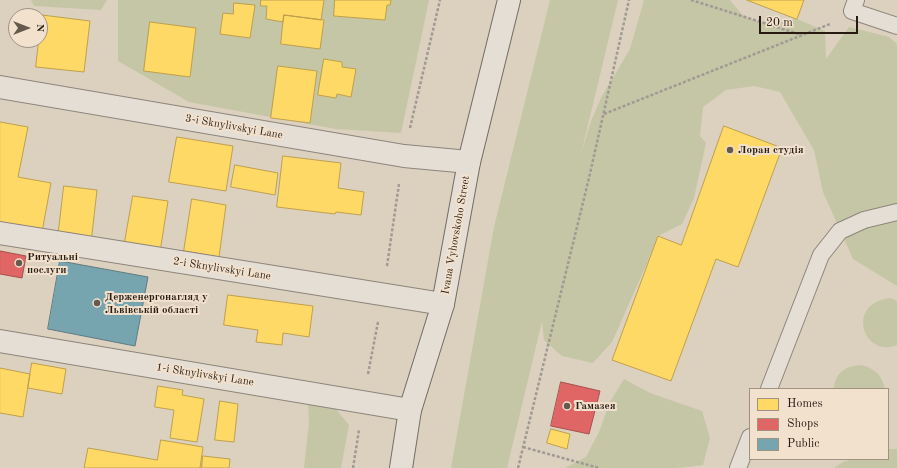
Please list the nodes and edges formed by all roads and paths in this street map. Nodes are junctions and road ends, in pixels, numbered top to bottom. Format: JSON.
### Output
{"nodes":[{"id":1,"x":440,"y":0,"type":"edge"},
{"id":2,"x":508,"y":0,"type":"edge"},
{"id":3,"x":629,"y":0,"type":"edge"},
{"id":4,"x":691,"y":0,"type":"edge"},
{"id":5,"x":857,"y":6,"type":"edge"},
{"id":6,"x":897,"y":26,"type":"edge"},
{"id":7,"x":803,"y":35,"type":"junction"},
{"id":8,"x":0,"y":87,"type":"edge"},
{"id":9,"x":604,"y":114,"type":"junction"},
{"id":10,"x":409,"y":135,"type":"dead end"},
{"id":11,"x":469,"y":162,"type":"junction"},
{"id":12,"x":400,"y":178,"type":"dead end"},
{"id":13,"x":897,"y":212,"type":"edge"},
{"id":14,"x":0,"y":233,"type":"edge"},
{"id":15,"x":386,"y":274,"type":"dead end"},
{"id":16,"x":443,"y":304,"type":"junction"},
{"id":17,"x":379,"y":315,"type":"dead end"},
{"id":18,"x":0,"y":341,"type":"edge"},
{"id":19,"x":368,"y":376,"type":"dead end"},
{"id":20,"x":769,"y":388,"type":"edge"},
{"id":21,"x":410,"y":410,"type":"junction"},
{"id":22,"x":359,"y":426,"type":"dead end"},
{"id":23,"x":749,"y":440,"type":"edge"},
{"id":24,"x":523,"y":448,"type":"junction"},
{"id":25,"x":353,"y":468,"type":"edge"},
{"id":26,"x":400,"y":468,"type":"edge"},
{"id":27,"x":518,"y":468,"type":"edge"},
{"id":28,"x":599,"y":468,"type":"edge"},
{"id":29,"x":738,"y":468,"type":"edge"}],
"edges":[{"from":1,"to":10,"type":"path"},
{"from":2,"to":11,"type":"street","name":"Ivana Vyhovskoho Street"},
{"from":3,"to":9,"type":"path"},
{"from":4,"to":7,"type":"path"},
{"from":5,"to":6,"type":"lane"},
{"from":5,"to":7,"type":"path"},
{"from":7,"to":9,"type":"path"},
{"from":8,"to":11,"type":"street","name":"3-i Sknylivskyi Lane"},
{"from":9,"to":24,"type":"path"},
{"from":11,"to":16,"type":"street","name":"Ivana Vyhovskoho Street"},
{"from":12,"to":15,"type":"path"},
{"from":13,"to":20,"type":"lane"},
{"from":14,"to":16,"type":"street","name":"2-i Sknylivskyi Lane"},
{"from":16,"to":21,"type":"street","name":"Ivana Vyhovskoho Street"},
{"from":17,"to":19,"type":"path"},
{"from":18,"to":21,"type":"street","name":"1-i Sknylivskyi Lane"},
{"from":21,"to":26,"type":"street","name":"Ivana Vyhovskoho Street"},
{"from":22,"to":25,"type":"path"},
{"from":23,"to":29,"type":"lane"},
{"from":24,"to":27,"type":"path"},
{"from":24,"to":28,"type":"path"}]}
